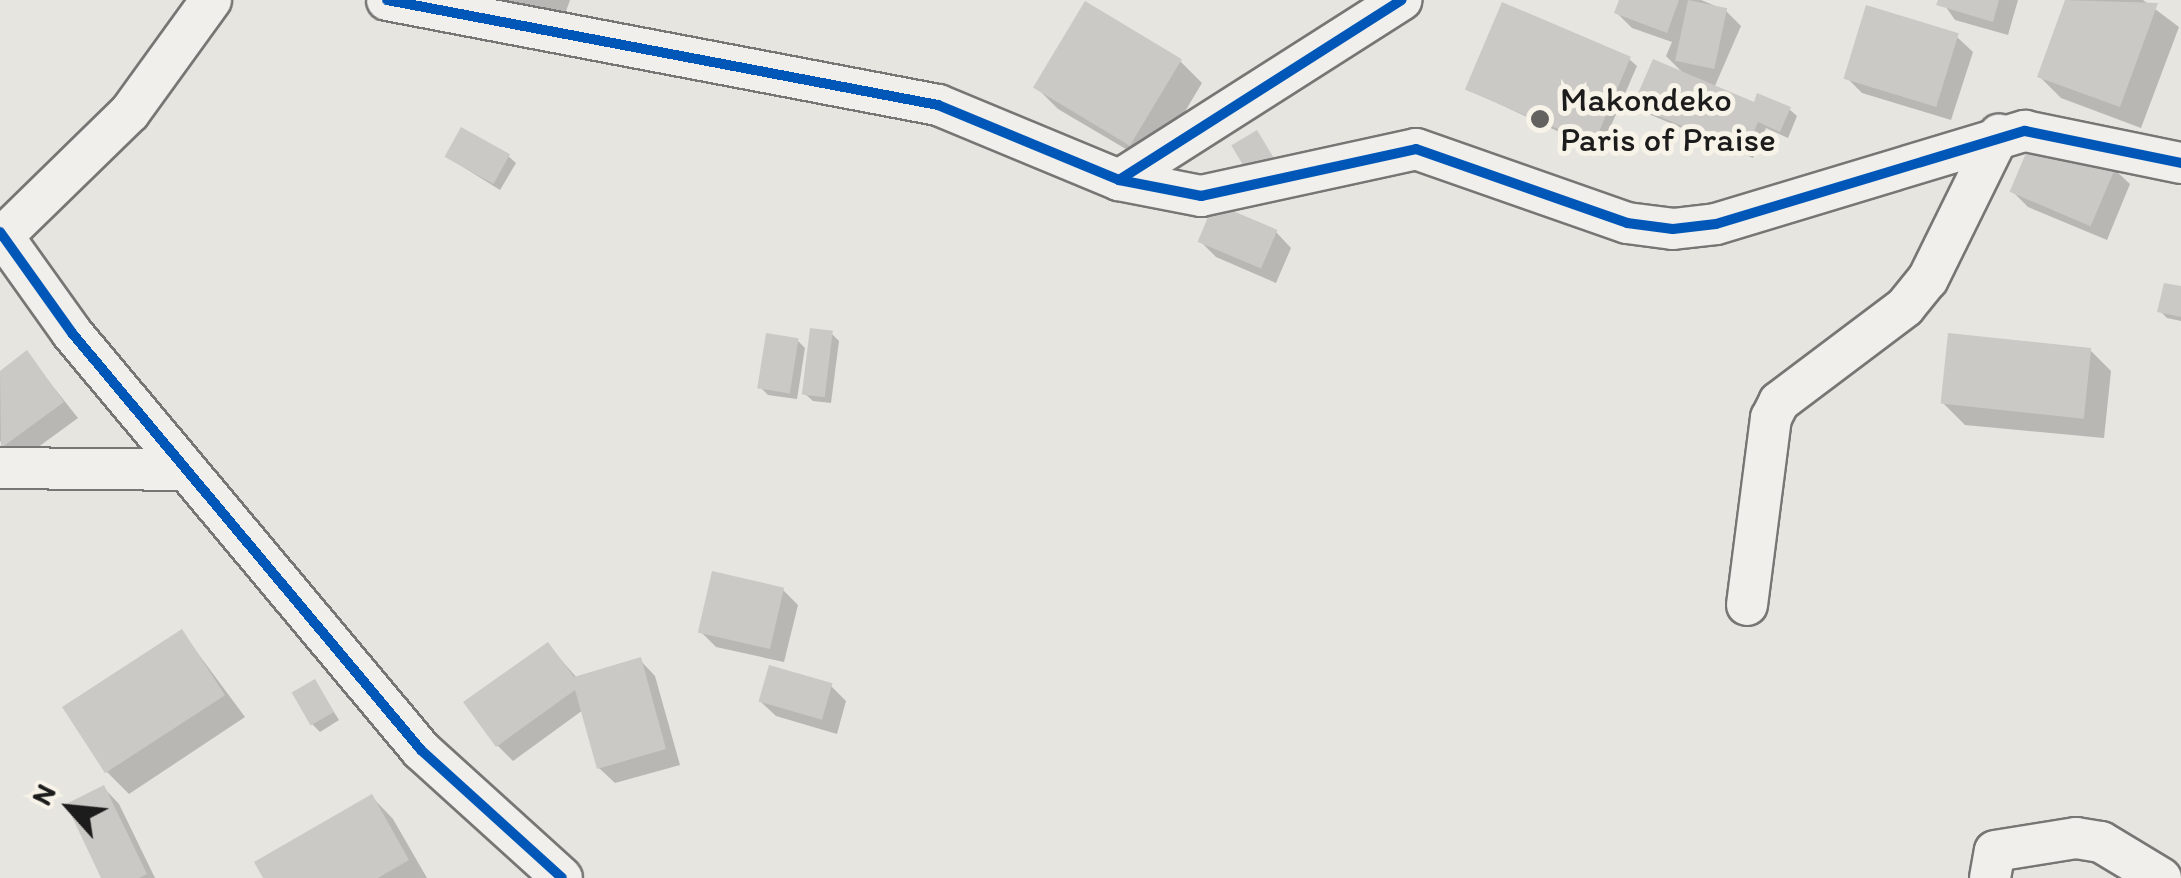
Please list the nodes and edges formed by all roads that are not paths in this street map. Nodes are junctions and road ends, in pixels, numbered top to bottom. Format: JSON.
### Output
{"nodes":[{"id":1,"x":211,"y":0,"type":"edge"},
{"id":2,"x":387,"y":0,"type":"edge"},
{"id":3,"x":1402,"y":0,"type":"edge"},
{"id":4,"x":2000,"y":135,"type":"junction"},
{"id":5,"x":2181,"y":163,"type":"edge"},
{"id":6,"x":1119,"y":180,"type":"junction"},
{"id":7,"x":2,"y":234,"type":"edge"},
{"id":8,"x":0,"y":468,"type":"edge"},
{"id":9,"x":185,"y":470,"type":"junction"},
{"id":10,"x":1747,"y":605,"type":"dead end"},
{"id":11,"x":562,"y":878,"type":"edge"},
{"id":12,"x":1990,"y":878,"type":"edge"},
{"id":13,"x":2161,"y":878,"type":"edge"}],
"edges":[{"from":1,"to":7,"type":"street"},
{"from":2,"to":6,"type":"street"},
{"from":3,"to":6,"type":"street"},
{"from":4,"to":5,"type":"street"},
{"from":4,"to":6,"type":"street"},
{"from":4,"to":10,"type":"street"},
{"from":7,"to":9,"type":"street"},
{"from":8,"to":9,"type":"street"},
{"from":9,"to":11,"type":"street"},
{"from":12,"to":13,"type":"street"}]}
